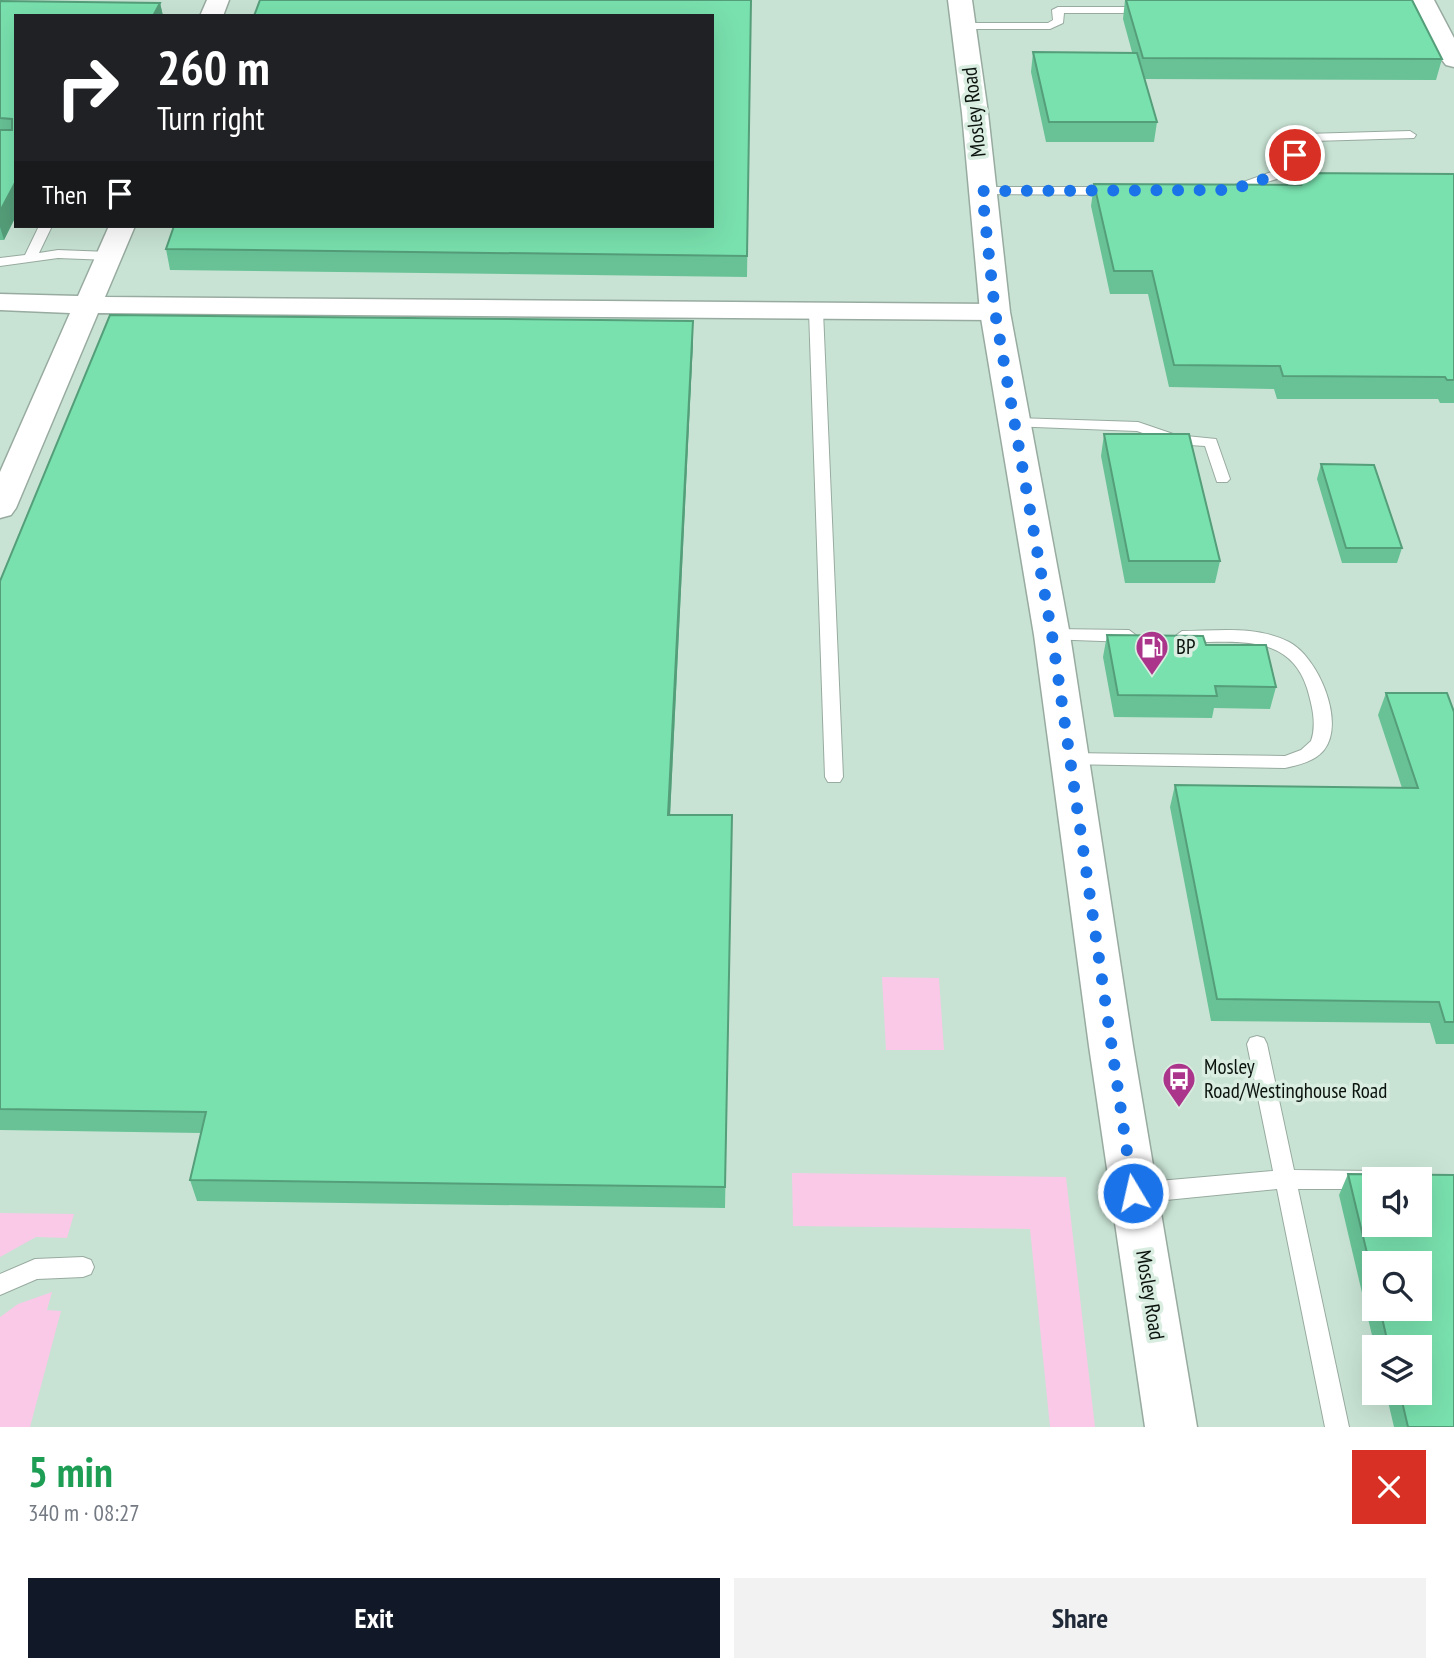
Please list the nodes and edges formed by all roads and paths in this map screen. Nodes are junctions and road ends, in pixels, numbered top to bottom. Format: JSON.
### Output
{"nodes":[{"id":1,"x":1423,"y":0,"type":"edge"},
{"id":2,"x":960,"y":7,"type":"edge"},
{"id":3,"x":1156,"y":10,"type":"edge"},
{"id":4,"x":1454,"y":60,"type":"edge"},
{"id":5,"x":1410,"y":135,"type":"dead end"},
{"id":6,"x":1217,"y":190,"type":"edge"},
{"id":7,"x":982,"y":191,"type":"junction"},
{"id":8,"x":1125,"y":191,"type":"edge"},
{"id":9,"x":45,"y":228,"type":"edge"},
{"id":10,"x":121,"y":228,"type":"edge"},
{"id":11,"x":110,"y":256,"type":"junction"},
{"id":12,"x":30,"y":258,"type":"junction"},
{"id":13,"x":0,"y":262,"type":"edge"},
{"id":14,"x":0,"y":302,"type":"edge"},
{"id":15,"x":89,"y":305,"type":"junction"},
{"id":16,"x":816,"y":311,"type":"junction"},
{"id":17,"x":995,"y":312,"type":"junction"},
{"id":18,"x":1014,"y":424,"type":"junction"},
{"id":19,"x":1222,"y":479,"type":"dead end"},
{"id":20,"x":0,"y":508,"type":"edge"},
{"id":21,"x":1052,"y":635,"type":"junction"},
{"id":22,"x":1144,"y":636,"type":"edge"},
{"id":23,"x":1170,"y":637,"type":"edge"},
{"id":24,"x":1069,"y":759,"type":"junction"},
{"id":25,"x":834,"y":777,"type":"dead end"},
{"id":26,"x":1257,"y":1044,"type":"dead end"},
{"id":27,"x":1285,"y":1179,"type":"junction"},
{"id":28,"x":1362,"y":1180,"type":"edge"},
{"id":29,"x":1133,"y":1193,"type":"junction"},
{"id":30,"x":83,"y":1267,"type":"dead end"},
{"id":31,"x":0,"y":1285,"type":"edge"},
{"id":32,"x":1171,"y":1427,"type":"edge"},
{"id":33,"x":1337,"y":1427,"type":"edge"}],
"edges":[{"from":1,"to":4,"type":"street"},
{"from":2,"to":3,"type":"lane"},
{"from":2,"to":7,"type":"main road","name":"Mosley Road"},
{"from":5,"to":6,"type":"lane"},
{"from":7,"to":8,"type":"lane"},
{"from":7,"to":17,"type":"main road","name":"Mosley Road"},
{"from":9,"to":12,"type":"lane"},
{"from":10,"to":11,"type":"street"},
{"from":11,"to":12,"type":"lane"},
{"from":11,"to":15,"type":"street"},
{"from":12,"to":13,"type":"lane"},
{"from":14,"to":15,"type":"street"},
{"from":15,"to":16,"type":"street"},
{"from":15,"to":20,"type":"street"},
{"from":16,"to":17,"type":"street"},
{"from":16,"to":25,"type":"lane"},
{"from":17,"to":18,"type":"main road","name":"Mosley Road"},
{"from":18,"to":19,"type":"lane"},
{"from":18,"to":21,"type":"main road","name":"Mosley Road"},
{"from":21,"to":22,"type":"lane"},
{"from":21,"to":24,"type":"main road","name":"Mosley Road"},
{"from":23,"to":24,"type":"lane"},
{"from":24,"to":29,"type":"main road","name":"Mosley Road"},
{"from":26,"to":27,"type":"lane"},
{"from":27,"to":28,"type":"lane"},
{"from":27,"to":29,"type":"lane"},
{"from":27,"to":33,"type":"lane"},
{"from":29,"to":32,"type":"main road","name":"Mosley Road"},
{"from":30,"to":31,"type":"lane"}]}
